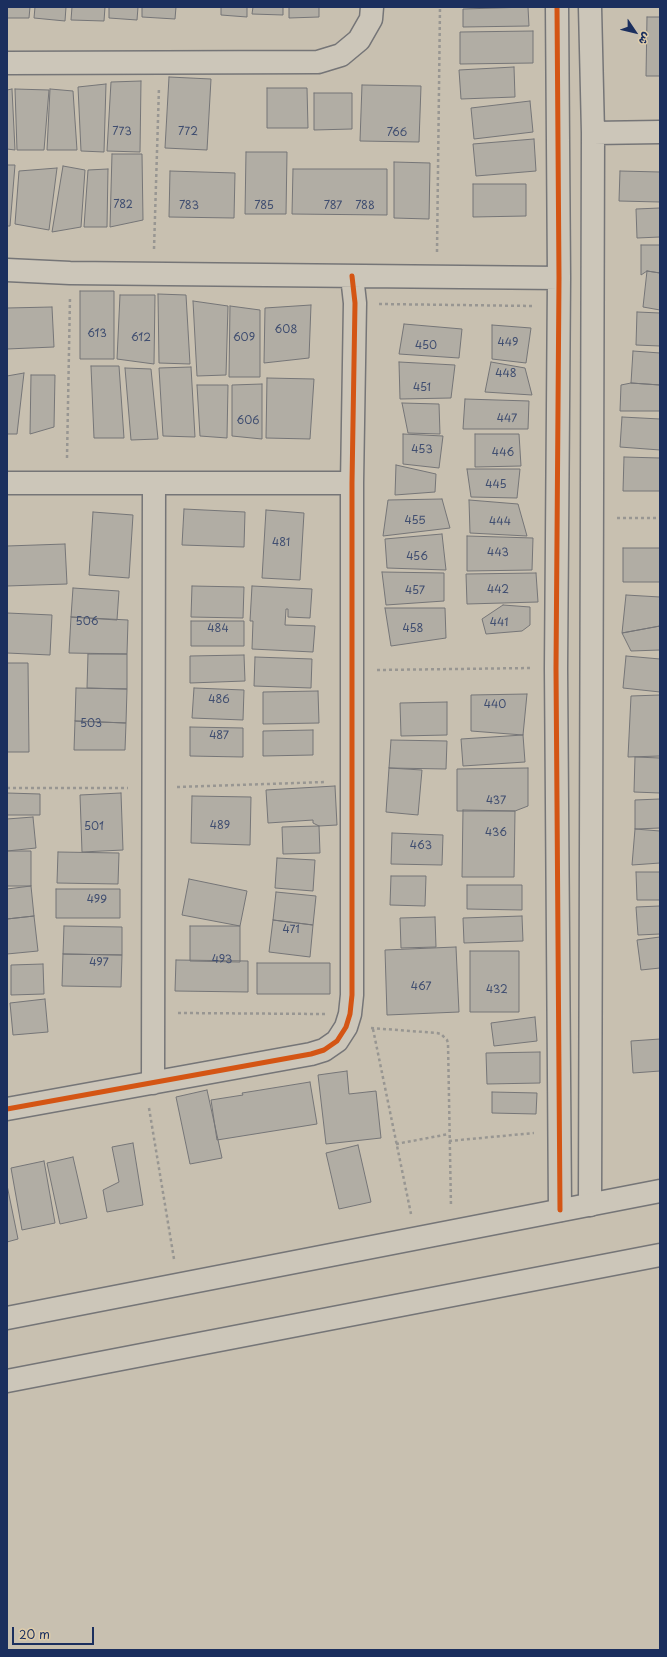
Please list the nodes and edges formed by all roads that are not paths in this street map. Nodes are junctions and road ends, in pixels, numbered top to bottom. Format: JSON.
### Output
{"nodes":[{"id":1,"x":372,"y":7,"type":"edge"},
{"id":2,"x":558,"y":7,"type":"edge"},
{"id":3,"x":590,"y":7,"type":"edge"},
{"id":4,"x":7,"y":63,"type":"edge"},
{"id":5,"x":660,"y":132,"type":"edge"},
{"id":6,"x":593,"y":133,"type":"junction"},
{"id":7,"x":7,"y":270,"type":"edge"},
{"id":8,"x":352,"y":276,"type":"junction"},
{"id":9,"x":559,"y":278,"type":"junction"},
{"id":10,"x":7,"y":482,"type":"edge"},
{"id":11,"x":154,"y":483,"type":"junction"},
{"id":12,"x":352,"y":483,"type":"junction"},
{"id":13,"x":149,"y":1083,"type":"junction"},
{"id":14,"x":7,"y":1109,"type":"edge"},
{"id":15,"x":660,"y":1191,"type":"edge"},
{"id":16,"x":590,"y":1205,"type":"junction"},
{"id":17,"x":560,"y":1210,"type":"junction"},
{"id":18,"x":660,"y":1255,"type":"edge"},
{"id":19,"x":7,"y":1318,"type":"edge"},
{"id":20,"x":7,"y":1381,"type":"edge"}],
"edges":[{"from":1,"to":4,"type":"street"},
{"from":2,"to":9,"type":"street"},
{"from":3,"to":6,"type":"street"},
{"from":5,"to":6,"type":"street"},
{"from":6,"to":16,"type":"street"},
{"from":7,"to":8,"type":"street"},
{"from":8,"to":9,"type":"street"},
{"from":8,"to":12,"type":"street"},
{"from":9,"to":17,"type":"street"},
{"from":10,"to":11,"type":"street"},
{"from":11,"to":12,"type":"street"},
{"from":11,"to":13,"type":"street"},
{"from":12,"to":13,"type":"street"},
{"from":13,"to":14,"type":"street"},
{"from":15,"to":16,"type":"street"},
{"from":16,"to":17,"type":"street"},
{"from":17,"to":19,"type":"street"},
{"from":18,"to":20,"type":"street"}]}
